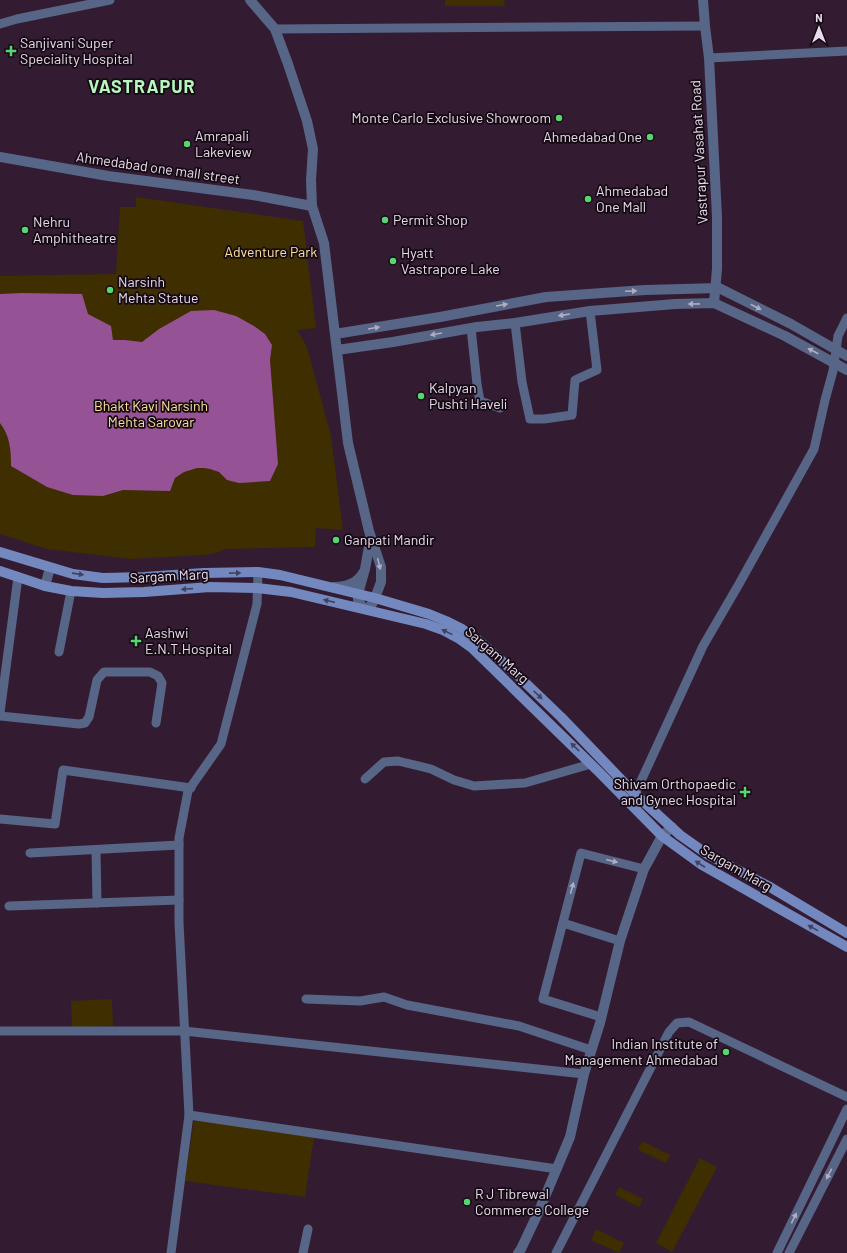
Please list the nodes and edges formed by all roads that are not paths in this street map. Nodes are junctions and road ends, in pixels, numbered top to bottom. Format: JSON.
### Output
{"nodes":[{"id":1,"x":110,"y":0,"type":"edge"},
{"id":2,"x":250,"y":0,"type":"edge"},
{"id":3,"x":703,"y":0,"type":"edge"},
{"id":4,"x":0,"y":24,"type":"edge"},
{"id":5,"x":705,"y":26,"type":"junction"},
{"id":6,"x":275,"y":29,"type":"junction"},
{"id":7,"x":847,"y":50,"type":"edge"},
{"id":8,"x":709,"y":58,"type":"junction"},
{"id":9,"x":0,"y":157,"type":"edge"},
{"id":10,"x":312,"y":206,"type":"junction"},
{"id":11,"x":716,"y":288,"type":"junction"},
{"id":12,"x":714,"y":303,"type":"junction"},
{"id":13,"x":590,"y":311,"type":"junction"},
{"id":14,"x":847,"y":318,"type":"edge"},
{"id":15,"x":515,"y":323,"type":"junction"},
{"id":16,"x":471,"y":328,"type":"junction"},
{"id":17,"x":335,"y":334,"type":"junction"},
{"id":18,"x":337,"y":350,"type":"junction"},
{"id":19,"x":836,"y":350,"type":"junction"},
{"id":20,"x":847,"y":356,"type":"edge"},
{"id":21,"x":834,"y":363,"type":"junction"},
{"id":22,"x":847,"y":370,"type":"edge"},
{"id":23,"x":500,"y":408,"type":"dead end"},
{"id":24,"x":369,"y":531,"type":"junction"},
{"id":25,"x":0,"y":552,"type":"edge"},
{"id":26,"x":50,"y":568,"type":"junction"},
{"id":27,"x":365,"y":569,"type":"junction"},
{"id":28,"x":0,"y":572,"type":"edge"},
{"id":29,"x":258,"y":572,"type":"junction"},
{"id":30,"x":18,"y":577,"type":"junction"},
{"id":31,"x":381,"y":582,"type":"junction"},
{"id":32,"x":45,"y":586,"type":"junction"},
{"id":33,"x":332,"y":587,"type":"junction"},
{"id":34,"x":257,"y":588,"type":"junction"},
{"id":35,"x":70,"y":591,"type":"junction"},
{"id":36,"x":358,"y":594,"type":"junction"},
{"id":37,"x":375,"y":598,"type":"junction"},
{"id":38,"x":396,"y":604,"type":"junction"},
{"id":39,"x":365,"y":609,"type":"junction"},
{"id":40,"x":59,"y":652,"type":"dead end"},
{"id":41,"x":0,"y":715,"type":"edge"},
{"id":42,"x":156,"y":723,"type":"dead end"},
{"id":43,"x":591,"y":764,"type":"junction"},
{"id":44,"x":366,"y":779,"type":"dead end"},
{"id":45,"x":191,"y":788,"type":"junction"},
{"id":46,"x":635,"y":794,"type":"junction"},
{"id":47,"x":629,"y":802,"type":"junction"},
{"id":48,"x":0,"y":819,"type":"edge"},
{"id":49,"x":672,"y":827,"type":"junction"},
{"id":50,"x":662,"y":836,"type":"junction"},
{"id":51,"x":179,"y":845,"type":"junction"},
{"id":52,"x":96,"y":850,"type":"junction"},
{"id":53,"x":30,"y":854,"type":"dead end"},
{"id":54,"x":644,"y":869,"type":"junction"},
{"id":55,"x":179,"y":900,"type":"junction"},
{"id":56,"x":97,"y":903,"type":"junction"},
{"id":57,"x":9,"y":906,"type":"dead end"},
{"id":58,"x":562,"y":923,"type":"junction"},
{"id":59,"x":847,"y":933,"type":"edge"},
{"id":60,"x":620,"y":941,"type":"junction"},
{"id":61,"x":847,"y":947,"type":"edge"},
{"id":62,"x":306,"y":999,"type":"dead end"},
{"id":63,"x":601,"y":1017,"type":"junction"},
{"id":64,"x":0,"y":1031,"type":"edge"},
{"id":65,"x":184,"y":1031,"type":"junction"},
{"id":66,"x":591,"y":1050,"type":"junction"},
{"id":67,"x":584,"y":1074,"type":"junction"},
{"id":68,"x":847,"y":1097,"type":"edge"},
{"id":69,"x":847,"y":1109,"type":"edge"},
{"id":70,"x":189,"y":1115,"type":"junction"},
{"id":71,"x":847,"y":1139,"type":"edge"},
{"id":72,"x":557,"y":1169,"type":"junction"},
{"id":73,"x":308,"y":1229,"type":"dead end"},
{"id":74,"x":171,"y":1253,"type":"edge"},
{"id":75,"x":303,"y":1253,"type":"edge"},
{"id":76,"x":518,"y":1253,"type":"edge"},
{"id":77,"x":556,"y":1253,"type":"edge"},
{"id":78,"x":776,"y":1253,"type":"edge"},
{"id":79,"x":789,"y":1253,"type":"edge"}],
"edges":[{"from":1,"to":4,"type":"street"},
{"from":2,"to":6,"type":"street"},
{"from":3,"to":5,"type":"street","name":"Vastrapur Vasahat Road"},
{"from":5,"to":6,"type":"street"},
{"from":5,"to":8,"type":"street","name":"Vastrapur Vasahat Road"},
{"from":6,"to":10,"type":"street"},
{"from":7,"to":8,"type":"street"},
{"from":8,"to":11,"type":"street","name":"Vastrapur Vasahat Road"},
{"from":9,"to":10,"type":"street","name":"Ahmedabad one mall street"},
{"from":10,"to":17,"type":"street"},
{"from":11,"to":12,"type":"street","name":"Vastrapur Vasahat Road"},
{"from":17,"to":11,"type":"street","one_way":true},
{"from":11,"to":19,"type":"street","one_way":true},
{"from":12,"to":13,"type":"street","one_way":true},
{"from":21,"to":12,"type":"street","one_way":true},
{"from":13,"to":15,"type":"street","one_way":true},
{"from":13,"to":15,"type":"street"},
{"from":14,"to":19,"type":"street"},
{"from":15,"to":16,"type":"street"},
{"from":16,"to":18,"type":"street","one_way":true},
{"from":16,"to":23,"type":"street"},
{"from":17,"to":18,"type":"street"},
{"from":18,"to":24,"type":"street"},
{"from":19,"to":20,"type":"street"},
{"from":19,"to":21,"type":"street"},
{"from":21,"to":22,"type":"street"},
{"from":21,"to":46,"type":"street"},
{"from":24,"to":27,"type":"street"},
{"from":24,"to":31,"type":"street","one_way":true},
{"from":25,"to":26,"type":"main road","name":"Sargam Marg"},
{"from":26,"to":29,"type":"main road","name":"Sargam Marg","one_way":true},
{"from":26,"to":32,"type":"street"},
{"from":27,"to":33,"type":"street"},
{"from":27,"to":36,"type":"street"},
{"from":28,"to":30,"type":"main road","name":"Sargam Marg"},
{"from":29,"to":33,"type":"main road","name":"Sargam Marg"},
{"from":29,"to":34,"type":"street"},
{"from":30,"to":32,"type":"main road","name":"Sargam Marg"},
{"from":30,"to":41,"type":"street"},
{"from":31,"to":37,"type":"street"},
{"from":31,"to":38,"type":"street"},
{"from":32,"to":35,"type":"main road","name":"Sargam Marg"},
{"from":33,"to":36,"type":"main road","name":"Sargam Marg"},
{"from":34,"to":35,"type":"main road","name":"Sargam Marg","one_way":true},
{"from":39,"to":34,"type":"main road","name":"Sargam Marg","one_way":true},
{"from":34,"to":45,"type":"street"},
{"from":35,"to":40,"type":"street"},
{"from":36,"to":37,"type":"main road","name":"Sargam Marg"},
{"from":36,"to":39,"type":"street"},
{"from":37,"to":38,"type":"main road","name":"Sargam Marg"},
{"from":37,"to":39,"type":"street"},
{"from":38,"to":46,"type":"main road","name":"Sargam Marg","one_way":true},
{"from":43,"to":39,"type":"main road","name":"Sargam Marg","one_way":true},
{"from":41,"to":42,"type":"street"},
{"from":43,"to":44,"type":"street"},
{"from":43,"to":47,"type":"main road","name":"Sargam Marg"},
{"from":45,"to":48,"type":"street"},
{"from":45,"to":51,"type":"street"},
{"from":46,"to":47,"type":"street"},
{"from":46,"to":49,"type":"main road","name":"Sargam Marg"},
{"from":47,"to":50,"type":"main road","name":"Sargam Marg"},
{"from":49,"to":50,"type":"street"},
{"from":49,"to":59,"type":"main road","name":"Sargam Marg"},
{"from":50,"to":54,"type":"street"},
{"from":61,"to":50,"type":"main road","name":"Sargam Marg","one_way":true},
{"from":51,"to":52,"type":"street"},
{"from":51,"to":55,"type":"street"},
{"from":52,"to":53,"type":"street"},
{"from":52,"to":56,"type":"street"},
{"from":58,"to":54,"type":"street","one_way":true},
{"from":54,"to":60,"type":"street"},
{"from":55,"to":56,"type":"street"},
{"from":55,"to":65,"type":"street"},
{"from":56,"to":57,"type":"street"},
{"from":58,"to":60,"type":"street"},
{"from":58,"to":63,"type":"street"},
{"from":60,"to":63,"type":"street"},
{"from":62,"to":66,"type":"street"},
{"from":63,"to":66,"type":"street"},
{"from":64,"to":65,"type":"street"},
{"from":65,"to":67,"type":"street"},
{"from":65,"to":70,"type":"street"},
{"from":66,"to":67,"type":"street"},
{"from":67,"to":72,"type":"street"},
{"from":68,"to":77,"type":"street"},
{"from":78,"to":69,"type":"street","one_way":true},
{"from":70,"to":72,"type":"street"},
{"from":70,"to":74,"type":"street"},
{"from":71,"to":79,"type":"street","one_way":true},
{"from":72,"to":76,"type":"street"},
{"from":73,"to":75,"type":"street"}]}
